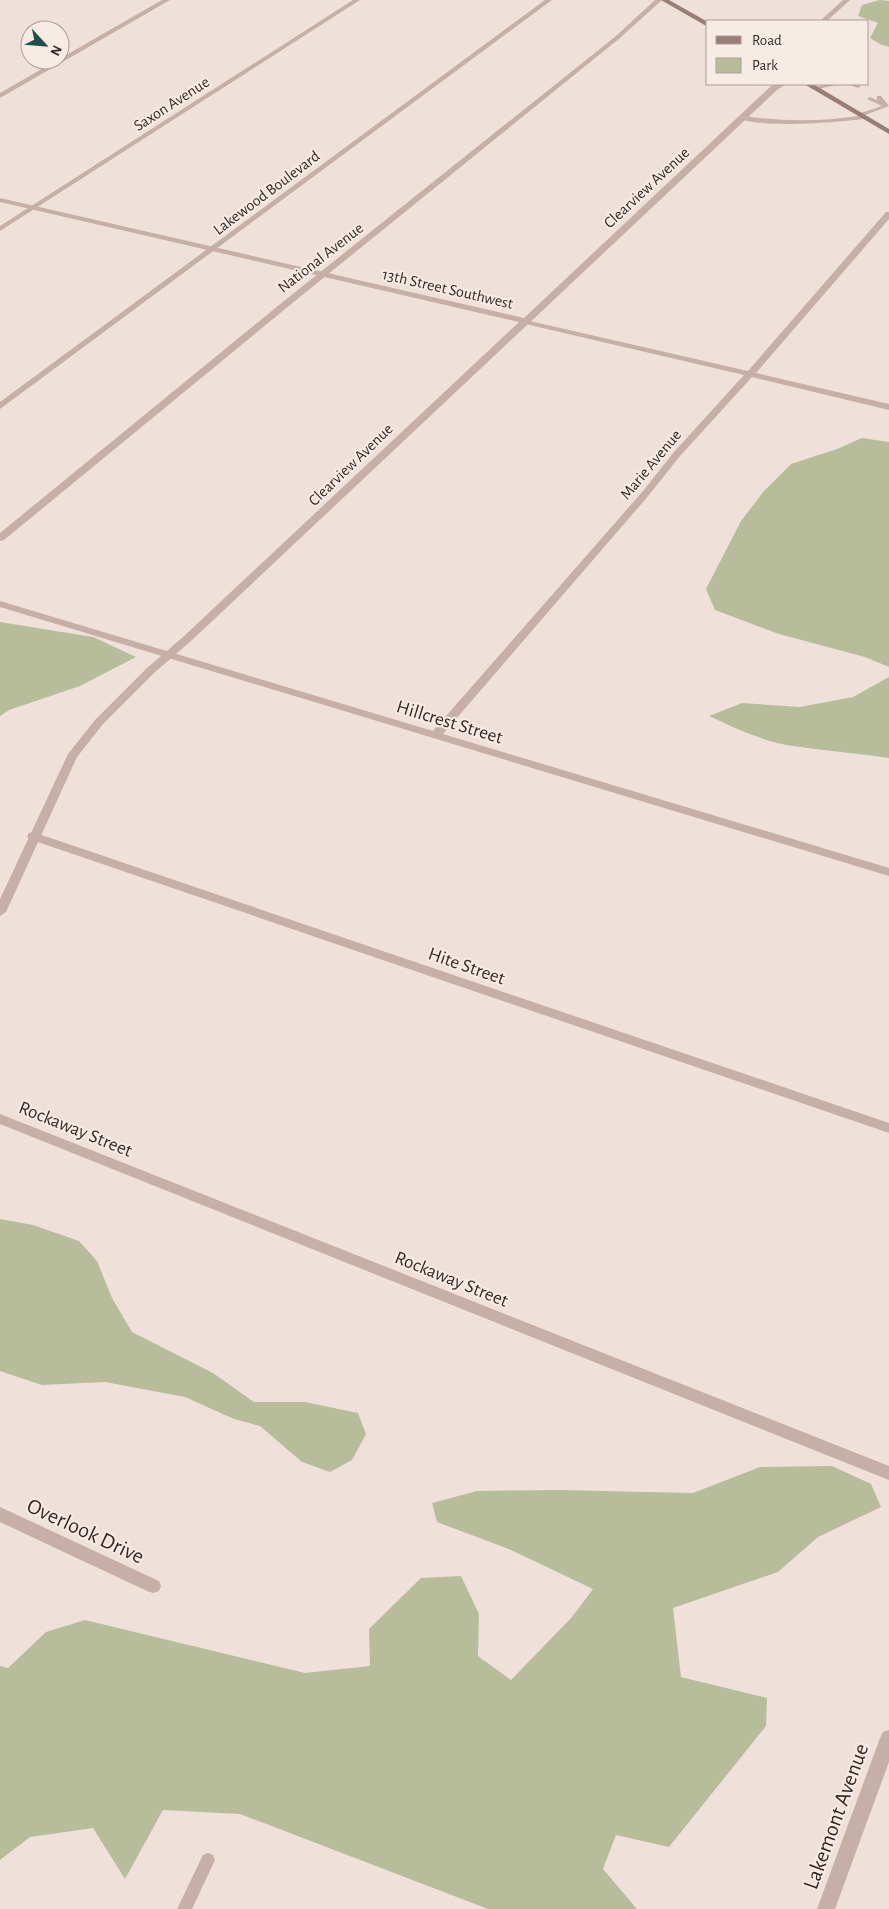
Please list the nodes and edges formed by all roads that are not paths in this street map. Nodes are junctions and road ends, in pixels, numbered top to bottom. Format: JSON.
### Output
{"nodes":[{"id":1,"x":167,"y":0,"type":"edge"},
{"id":2,"x":358,"y":0,"type":"edge"},
{"id":3,"x":548,"y":0,"type":"edge"},
{"id":4,"x":659,"y":0,"type":"edge"},
{"id":5,"x":664,"y":0,"type":"edge"},
{"id":6,"x":847,"y":0,"type":"edge"},
{"id":7,"x":825,"y":20,"type":"edge"},
{"id":8,"x":706,"y":24,"type":"edge"},
{"id":9,"x":780,"y":85,"type":"edge"},
{"id":10,"x":824,"y":85,"type":"edge"},
{"id":11,"x":850,"y":85,"type":"edge"},
{"id":12,"x":811,"y":86,"type":"edge"},
{"id":13,"x":858,"y":86,"type":"dead end"},
{"id":14,"x":0,"y":96,"type":"edge"},
{"id":15,"x":878,"y":97,"type":"dead end"},
{"id":16,"x":870,"y":99,"type":"dead end"},
{"id":17,"x":886,"y":105,"type":"edge"},
{"id":18,"x":862,"y":116,"type":"junction"},
{"id":19,"x":742,"y":118,"type":"junction"},
{"id":20,"x":889,"y":132,"type":"edge"},
{"id":21,"x":0,"y":200,"type":"edge"},
{"id":22,"x":34,"y":208,"type":"junction"},
{"id":23,"x":889,"y":214,"type":"edge"},
{"id":24,"x":0,"y":229,"type":"edge"},
{"id":25,"x":212,"y":249,"type":"junction"},
{"id":26,"x":323,"y":275,"type":"junction"},
{"id":27,"x":524,"y":321,"type":"junction"},
{"id":28,"x":749,"y":374,"type":"junction"},
{"id":29,"x":0,"y":406,"type":"edge"},
{"id":30,"x":889,"y":407,"type":"edge"},
{"id":31,"x":0,"y":538,"type":"edge"},
{"id":32,"x":0,"y":604,"type":"edge"},
{"id":33,"x":170,"y":654,"type":"junction"},
{"id":34,"x":436,"y":735,"type":"junction"},
{"id":35,"x":33,"y":836,"type":"junction"},
{"id":36,"x":889,"y":872,"type":"edge"},
{"id":37,"x":0,"y":912,"type":"edge"},
{"id":38,"x":0,"y":1119,"type":"edge"},
{"id":39,"x":889,"y":1128,"type":"edge"},
{"id":40,"x":889,"y":1473,"type":"edge"},
{"id":41,"x":0,"y":1514,"type":"edge"},
{"id":42,"x":154,"y":1586,"type":"dead end"},
{"id":43,"x":889,"y":1738,"type":"edge"},
{"id":44,"x":208,"y":1860,"type":"dead end"},
{"id":45,"x":184,"y":1909,"type":"edge"},
{"id":46,"x":826,"y":1909,"type":"edge"}],
"edges":[{"from":1,"to":14,"type":"street"},
{"from":2,"to":22,"type":"street","name":"Saxon Avenue"},
{"from":3,"to":25,"type":"street","name":"Lakewood Boulevard"},
{"from":4,"to":26,"type":"street","name":"National Avenue"},
{"from":5,"to":8,"type":"main road"},
{"from":6,"to":7,"type":"street"},
{"from":9,"to":19,"type":"street","name":"Clearview Avenue"},
{"from":10,"to":12,"type":"lane"},
{"from":11,"to":13,"type":"lane"},
{"from":12,"to":18,"type":"main road"},
{"from":15,"to":17,"type":"lane"},
{"from":16,"to":17,"type":"lane"},
{"from":17,"to":18,"type":"lane"},
{"from":18,"to":19,"type":"lane"},
{"from":18,"to":20,"type":"main road"},
{"from":19,"to":27,"type":"street","name":"Clearview Avenue"},
{"from":21,"to":22,"type":"street","name":"13th Street Southwest"},
{"from":22,"to":24,"type":"street","name":"Saxon Avenue"},
{"from":22,"to":25,"type":"street","name":"13th Street Southwest"},
{"from":23,"to":28,"type":"street","name":"Marie Avenue"},
{"from":25,"to":26,"type":"street","name":"13th Street Southwest"},
{"from":25,"to":29,"type":"street","name":"Lakewood Boulevard"},
{"from":26,"to":27,"type":"street","name":"13th Street Southwest"},
{"from":26,"to":31,"type":"street","name":"National Avenue"},
{"from":27,"to":28,"type":"street","name":"13th Street Southwest"},
{"from":27,"to":33,"type":"street","name":"Clearview Avenue"},
{"from":28,"to":30,"type":"street","name":"13th Street Southwest"},
{"from":28,"to":34,"type":"street","name":"Marie Avenue"},
{"from":32,"to":33,"type":"street","name":"Hillcrest Street"},
{"from":33,"to":34,"type":"street","name":"Hillcrest Street"},
{"from":33,"to":35,"type":"street","name":"Clearview Avenue"},
{"from":34,"to":36,"type":"street","name":"Hillcrest Street"},
{"from":35,"to":37,"type":"street","name":"Clearview Avenue"},
{"from":35,"to":39,"type":"street","name":"Hite Street"},
{"from":38,"to":40,"type":"street","name":"Rockaway Street"},
{"from":41,"to":42,"type":"street","name":"Overlook Drive"},
{"from":43,"to":46,"type":"street","name":"Lakemont Avenue"},
{"from":44,"to":45,"type":"lane"}]}
